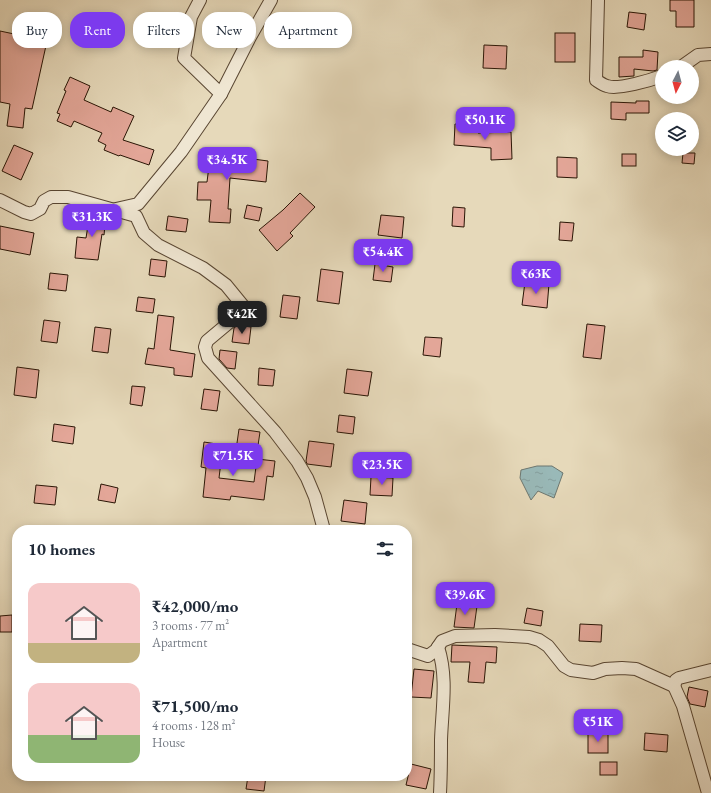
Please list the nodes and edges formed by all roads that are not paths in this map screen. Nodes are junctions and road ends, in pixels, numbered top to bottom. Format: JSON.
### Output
{"nodes":[{"id":1,"x":200,"y":0,"type":"edge"},
{"id":2,"x":272,"y":0,"type":"edge"},
{"id":3,"x":598,"y":0,"type":"edge"},
{"id":4,"x":711,"y":54,"type":"edge"},
{"id":5,"x":691,"y":60,"type":"edge"},
{"id":6,"x":655,"y":79,"type":"edge"},
{"id":7,"x":221,"y":94,"type":"junction"},
{"id":8,"x":0,"y":200,"type":"edge"},
{"id":9,"x":114,"y":210,"type":"junction"},
{"id":10,"x":323,"y":525,"type":"edge"},
{"id":11,"x":438,"y":647,"type":"junction"},
{"id":12,"x":412,"y":651,"type":"edge"},
{"id":13,"x":711,"y":670,"type":"edge"},
{"id":14,"x":674,"y":686,"type":"junction"},
{"id":15,"x":440,"y":793,"type":"edge"},
{"id":16,"x":708,"y":793,"type":"edge"}],
"edges":[{"from":1,"to":7,"type":"street"},
{"from":2,"to":7,"type":"street"},
{"from":3,"to":6,"type":"street"},
{"from":4,"to":5,"type":"street"},
{"from":7,"to":9,"type":"street"},
{"from":8,"to":9,"type":"street"},
{"from":9,"to":10,"type":"street"},
{"from":11,"to":12,"type":"street"},
{"from":11,"to":14,"type":"street"},
{"from":11,"to":15,"type":"street"},
{"from":13,"to":14,"type":"street"},
{"from":14,"to":16,"type":"street"}]}
